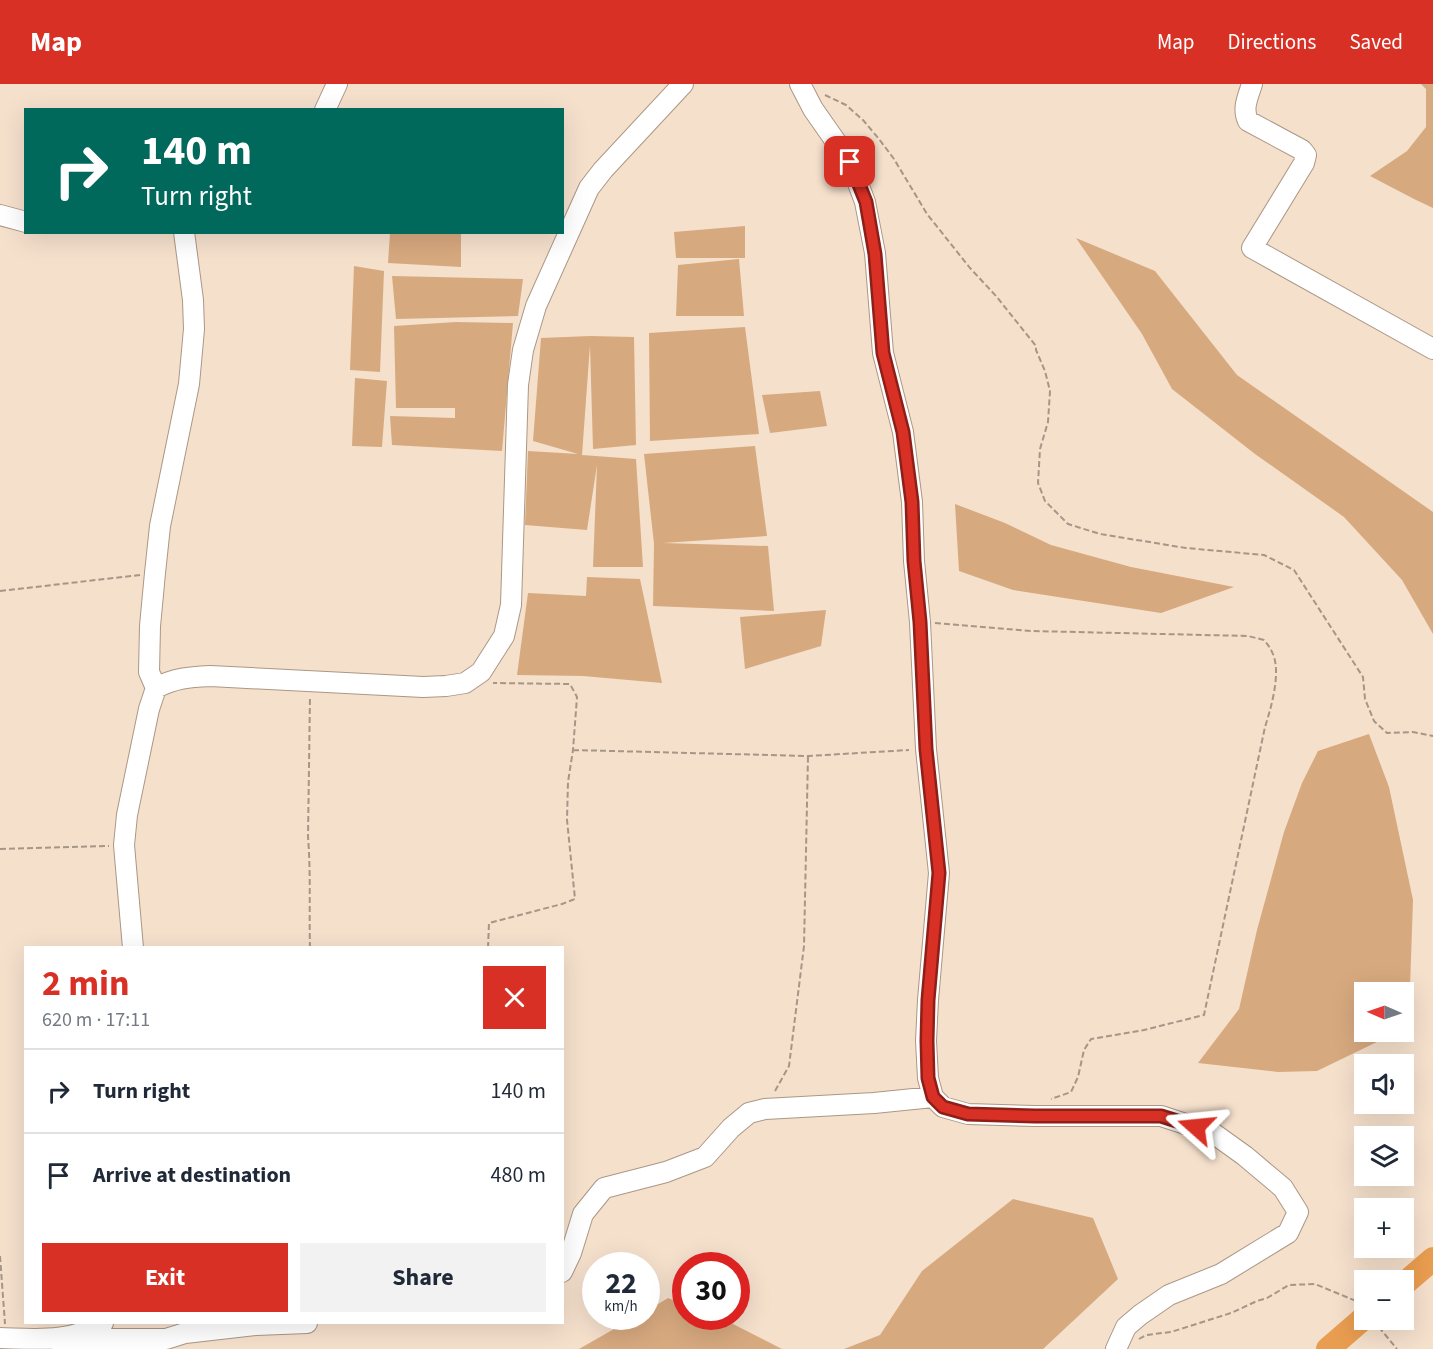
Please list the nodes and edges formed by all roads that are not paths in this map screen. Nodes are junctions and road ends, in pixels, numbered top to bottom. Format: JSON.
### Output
{"nodes":[{"id":1,"x":337,"y":84,"type":"edge"},
{"id":2,"x":683,"y":84,"type":"edge"},
{"id":3,"x":800,"y":84,"type":"edge"},
{"id":4,"x":1252,"y":84,"type":"edge"},
{"id":5,"x":326,"y":108,"type":"edge"},
{"id":6,"x":0,"y":216,"type":"edge"},
{"id":7,"x":24,"y":222,"type":"edge"},
{"id":8,"x":184,"y":234,"type":"edge"},
{"id":9,"x":1433,"y":349,"type":"edge"},
{"id":10,"x":156,"y":688,"type":"junction"},
{"id":11,"x":133,"y":946,"type":"edge"},
{"id":12,"x":933,"y":1097,"type":"junction"},
{"id":13,"x":564,"y":1268,"type":"edge"},
{"id":14,"x":102,"y":1324,"type":"edge"},
{"id":15,"x":282,"y":1324,"type":"edge"},
{"id":16,"x":166,"y":1337,"type":"edge"},
{"id":17,"x":3,"y":1338,"type":"edge"},
{"id":18,"x":53,"y":1339,"type":"junction"},
{"id":19,"x":1116,"y":1349,"type":"edge"}],
"edges":[{"from":1,"to":5,"type":"street"},
{"from":2,"to":10,"type":"street"},
{"from":3,"to":12,"type":"street"},
{"from":4,"to":9,"type":"street"},
{"from":6,"to":7,"type":"street"},
{"from":8,"to":10,"type":"street"},
{"from":10,"to":11,"type":"street"},
{"from":12,"to":13,"type":"street"},
{"from":12,"to":19,"type":"street"},
{"from":14,"to":18,"type":"street"},
{"from":15,"to":16,"type":"street"},
{"from":16,"to":18,"type":"street"},
{"from":17,"to":18,"type":"street"}]}
